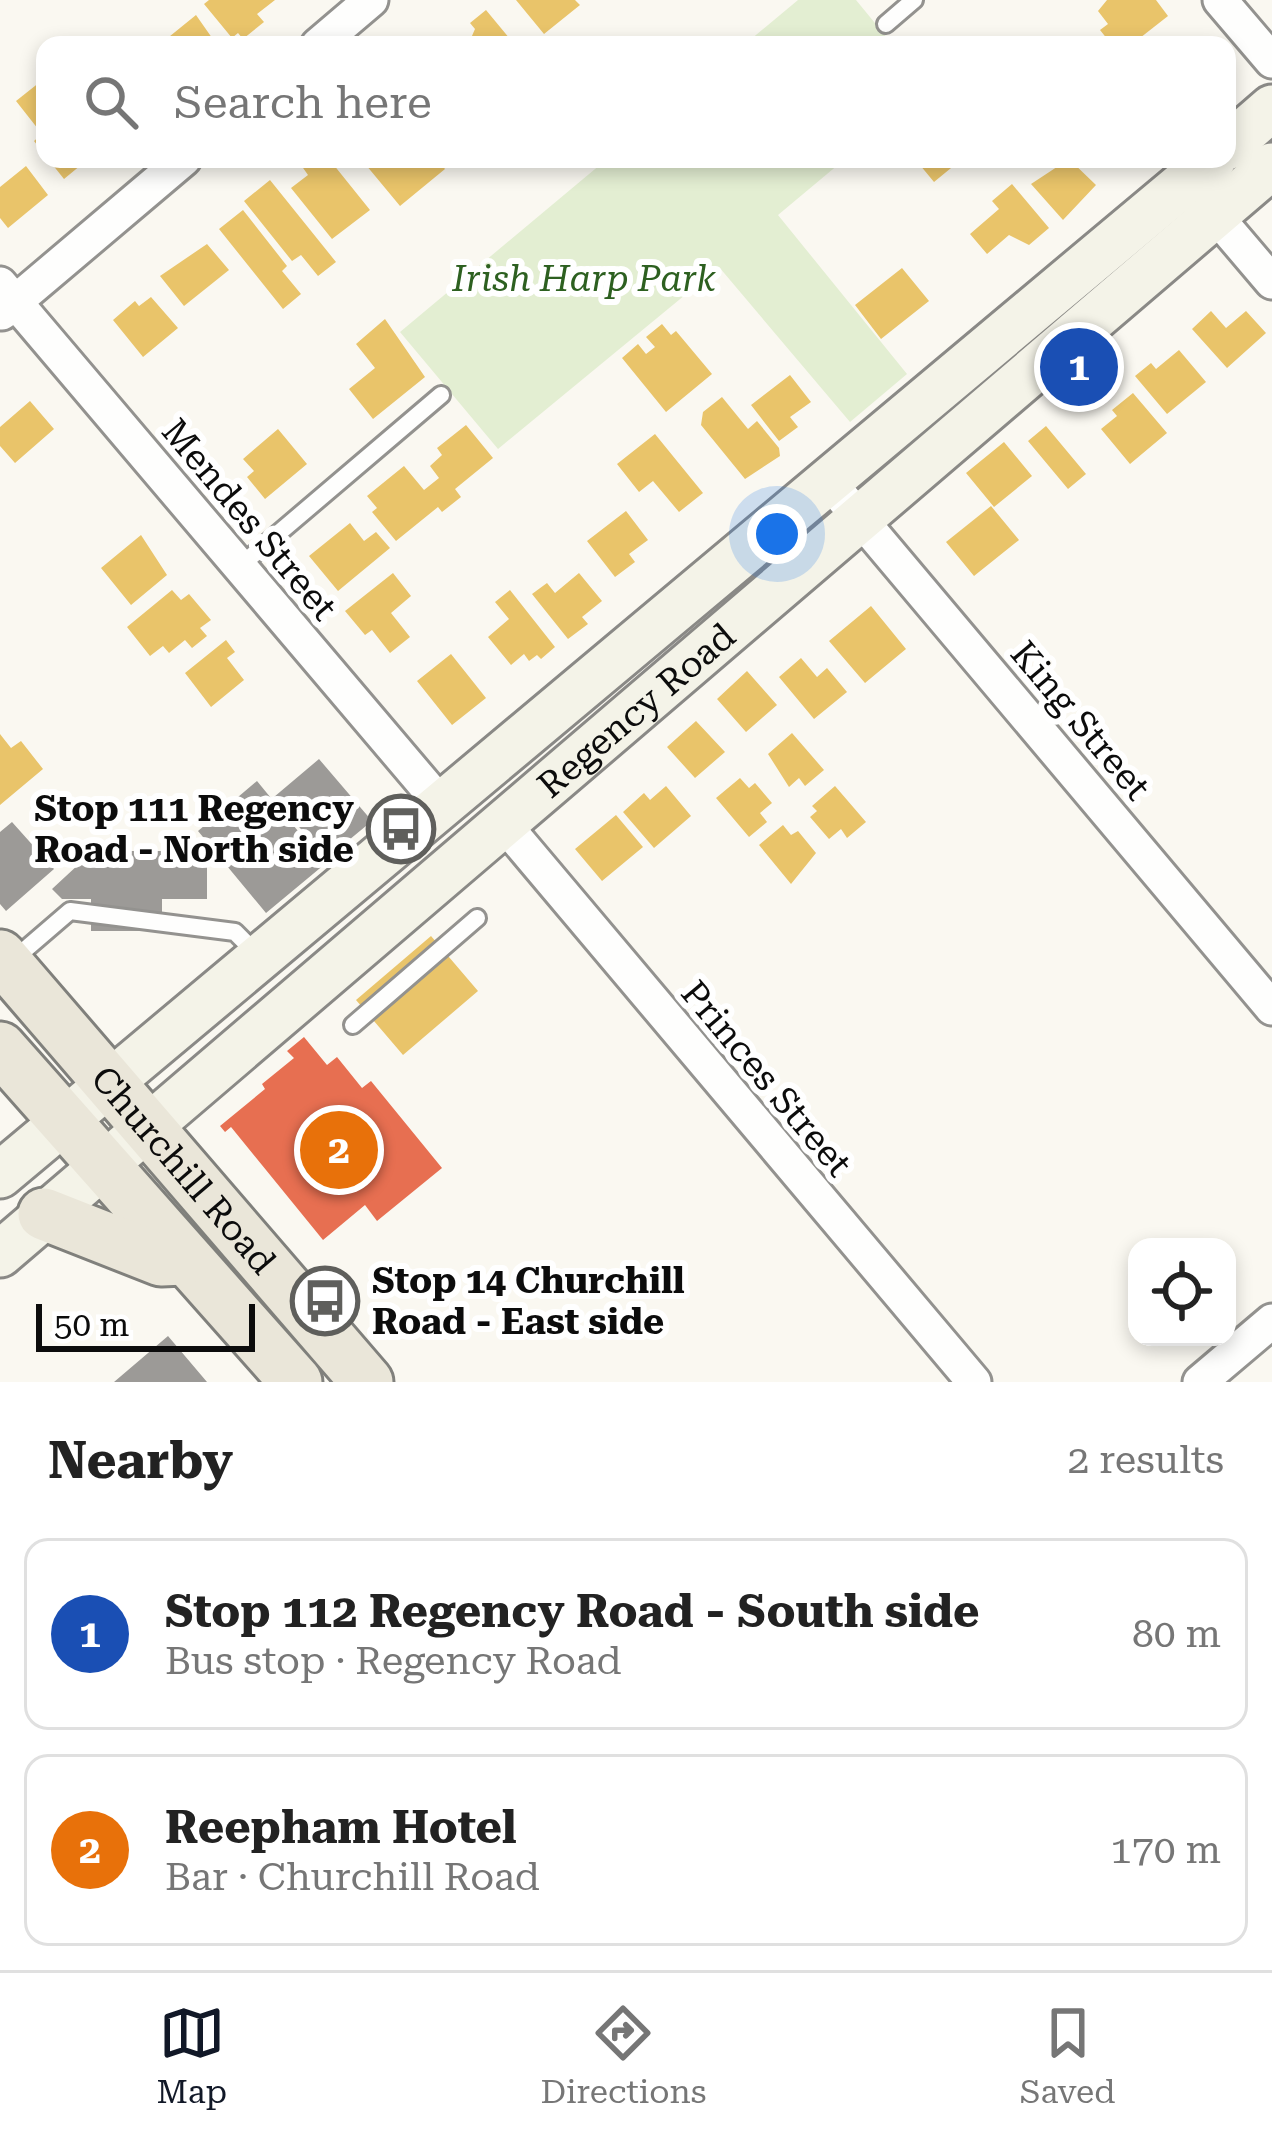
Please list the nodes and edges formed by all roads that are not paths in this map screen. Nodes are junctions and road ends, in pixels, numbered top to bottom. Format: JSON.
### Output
{"nodes":[{"id":1,"x":371,"y":0,"type":"edge"},
{"id":2,"x":914,"y":0,"type":"edge"},
{"id":3,"x":1220,"y":0,"type":"edge"},
{"id":4,"x":886,"y":24,"type":"dead end"},
{"id":5,"x":329,"y":36,"type":"edge"},
{"id":6,"x":1272,"y":62,"type":"edge"},
{"id":7,"x":1272,"y":108,"type":"edge"},
{"id":8,"x":1236,"y":139,"type":"edge"},
{"id":9,"x":1272,"y":166,"type":"edge"},
{"id":10,"x":173,"y":168,"type":"edge"},
{"id":11,"x":1205,"y":185,"type":"edge"},
{"id":12,"x":1272,"y":282,"type":"edge"},
{"id":13,"x":5,"y":300,"type":"edge"},
{"id":14,"x":441,"y":395,"type":"dead end"},
{"id":15,"x":830,"y":483,"type":"junction"},
{"id":16,"x":860,"y":518,"type":"junction"},
{"id":17,"x":239,"y":566,"type":"junction"},
{"id":18,"x":441,"y":804,"type":"junction"},
{"id":19,"x":503,"y":823,"type":"junction"},
{"id":20,"x":476,"y":918,"type":"dead end"},
{"id":21,"x":260,"y":958,"type":"junction"},
{"id":22,"x":4,"y":960,"type":"edge"},
{"id":23,"x":1272,"y":1008,"type":"edge"},
{"id":24,"x":353,"y":1025,"type":"dead end"},
{"id":25,"x":0,"y":1048,"type":"edge"},
{"id":26,"x":110,"y":1083,"type":"junction"},
{"id":27,"x":66,"y":1119,"type":"junction"},
{"id":28,"x":146,"y":1126,"type":"junction"},
{"id":29,"x":105,"y":1162,"type":"junction"},
{"id":30,"x":0,"y":1175,"type":"edge"},
{"id":31,"x":44,"y":1214,"type":"junction"},
{"id":32,"x":0,"y":1254,"type":"edge"},
{"id":33,"x":184,"y":1259,"type":"junction"},
{"id":34,"x":1272,"y":1321,"type":"edge"},
{"id":35,"x":345,"y":1370,"type":"edge"},
{"id":36,"x":296,"y":1382,"type":"edge"},
{"id":37,"x":974,"y":1382,"type":"edge"},
{"id":38,"x":1200,"y":1382,"type":"edge"}],
"edges":[{"from":1,"to":5,"type":"street"},
{"from":2,"to":4,"type":"lane"},
{"from":3,"to":6,"type":"street"},
{"from":7,"to":8,"type":"main road"},
{"from":9,"to":11,"type":"main road","name":"Regency Road"},
{"from":10,"to":13,"type":"street"},
{"from":11,"to":12,"type":"street"},
{"from":11,"to":15,"type":"main road","name":"Regency Road"},
{"from":11,"to":16,"type":"main road","name":"Regency Road"},
{"from":13,"to":17,"type":"street","name":"Mendes Street"},
{"from":14,"to":17,"type":"lane"},
{"from":15,"to":16,"type":"street","name":"King Street"},
{"from":15,"to":18,"type":"main road","name":"Regency Road"},
{"from":16,"to":19,"type":"main road","name":"Regency Road"},
{"from":16,"to":23,"type":"street","name":"King Street"},
{"from":17,"to":18,"type":"street","name":"Mendes Street"},
{"from":18,"to":21,"type":"main road","name":"Regency Road"},
{"from":19,"to":28,"type":"main road","name":"Regency Road"},
{"from":19,"to":37,"type":"street","name":"Princes Street"},
{"from":20,"to":24,"type":"lane"},
{"from":21,"to":22,"type":"lane"},
{"from":21,"to":26,"type":"main road","name":"Regency Road"},
{"from":22,"to":26,"type":"main road","name":"Churchill Road"},
{"from":25,"to":27,"type":"main road","name":"Churchill Road"},
{"from":26,"to":27,"type":"main road","name":"Regency Road"},
{"from":26,"to":28,"type":"main road","name":"Churchill Road"},
{"from":27,"to":29,"type":"main road","name":"Churchill Road"},
{"from":27,"to":30,"type":"main road","name":"Regency Road"},
{"from":28,"to":29,"type":"main road","name":"Regency Road"},
{"from":28,"to":35,"type":"main road","name":"Churchill Road"},
{"from":29,"to":31,"type":"main road","name":"Regency Road"},
{"from":29,"to":33,"type":"main road","name":"Churchill Road"},
{"from":31,"to":32,"type":"main road","name":"Regency Road"},
{"from":31,"to":33,"type":"main road"},
{"from":33,"to":36,"type":"main road","name":"Churchill Road"},
{"from":34,"to":38,"type":"street"}]}
